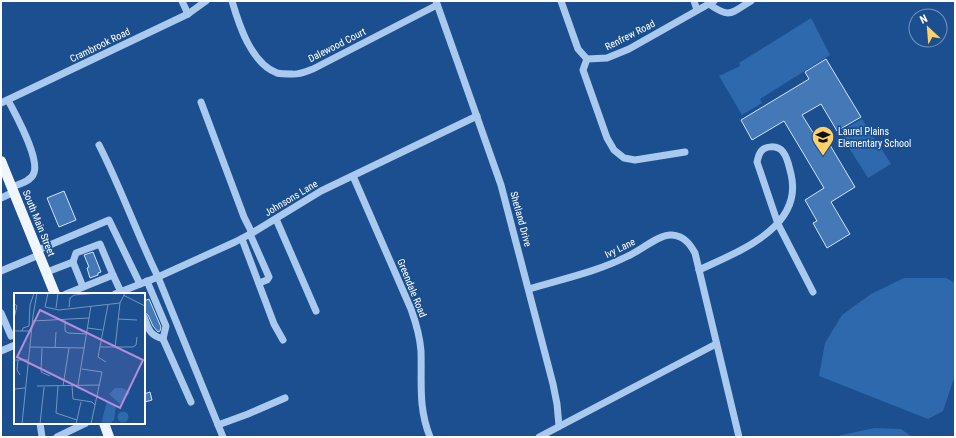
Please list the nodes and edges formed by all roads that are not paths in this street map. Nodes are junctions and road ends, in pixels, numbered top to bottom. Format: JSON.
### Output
{"nodes":[{"id":1,"x":182,"y":1,"type":"edge"},
{"id":2,"x":206,"y":1,"type":"edge"},
{"id":3,"x":232,"y":1,"type":"edge"},
{"id":4,"x":561,"y":1,"type":"edge"},
{"id":5,"x":694,"y":1,"type":"edge"},
{"id":6,"x":751,"y":1,"type":"edge"},
{"id":7,"x":712,"y":2,"type":"edge"},
{"id":8,"x":437,"y":3,"type":"edge"},
{"id":9,"x":697,"y":10,"type":"junction"},
{"id":10,"x":188,"y":14,"type":"junction"},
{"id":11,"x":587,"y":59,"type":"junction"},
{"id":12,"x":5,"y":101,"type":"edge"},
{"id":13,"x":201,"y":102,"type":"dead end"},
{"id":14,"x":477,"y":116,"type":"junction"},
{"id":15,"x":99,"y":145,"type":"dead end"},
{"id":16,"x":685,"y":152,"type":"dead end"},
{"id":17,"x":1,"y":161,"type":"edge"},
{"id":18,"x":352,"y":176,"type":"junction"},
{"id":19,"x":13,"y":190,"type":"junction"},
{"id":20,"x":1,"y":198,"type":"edge"},
{"id":21,"x":276,"y":219,"type":"junction"},
{"id":22,"x":778,"y":224,"type":"junction"},
{"id":23,"x":251,"y":234,"type":"junction"},
{"id":24,"x":242,"y":239,"type":"junction"},
{"id":25,"x":38,"y":252,"type":"junction"},
{"id":26,"x":73,"y":262,"type":"junction"},
{"id":27,"x":699,"y":270,"type":"junction"},
{"id":28,"x":1,"y":271,"type":"edge"},
{"id":29,"x":47,"y":272,"type":"junction"},
{"id":30,"x":113,"y":275,"type":"junction"},
{"id":31,"x":158,"y":277,"type":"junction"},
{"id":32,"x":148,"y":281,"type":"junction"},
{"id":33,"x":259,"y":283,"type":"junction"},
{"id":34,"x":140,"y":284,"type":"junction"},
{"id":35,"x":84,"y":287,"type":"junction"},
{"id":36,"x":529,"y":290,"type":"junction"},
{"id":37,"x":133,"y":291,"type":"edge"},
{"id":38,"x":813,"y":292,"type":"dead end"},
{"id":39,"x":55,"y":293,"type":"edge"},
{"id":40,"x":69,"y":293,"type":"edge"},
{"id":41,"x":118,"y":293,"type":"edge"},
{"id":42,"x":316,"y":310,"type":"dead end"},
{"id":43,"x":1,"y":313,"type":"edge"},
{"id":44,"x":145,"y":319,"type":"edge"},
{"id":45,"x":11,"y":336,"type":"dead end"},
{"id":46,"x":163,"y":339,"type":"junction"},
{"id":47,"x":284,"y":340,"type":"dead end"},
{"id":48,"x":716,"y":344,"type":"junction"},
{"id":49,"x":14,"y":346,"type":"edge"},
{"id":50,"x":1,"y":352,"type":"edge"},
{"id":51,"x":285,"y":398,"type":"dead end"},
{"id":52,"x":191,"y":402,"type":"dead end"},
{"id":53,"x":40,"y":424,"type":"edge"},
{"id":54,"x":84,"y":424,"type":"edge"},
{"id":55,"x":104,"y":424,"type":"edge"},
{"id":56,"x":218,"y":425,"type":"junction"},
{"id":57,"x":559,"y":426,"type":"junction"},
{"id":58,"x":42,"y":437,"type":"edge"},
{"id":59,"x":57,"y":437,"type":"edge"},
{"id":60,"x":109,"y":437,"type":"edge"},
{"id":61,"x":223,"y":437,"type":"edge"},
{"id":62,"x":430,"y":437,"type":"edge"},
{"id":63,"x":539,"y":437,"type":"edge"},
{"id":64,"x":739,"y":437,"type":"edge"}],
"edges":[{"from":1,"to":10,"type":"street"},
{"from":2,"to":10,"type":"street","name":"Crambrook Road"},
{"from":3,"to":8,"type":"street","name":"Dalewood Court"},
{"from":4,"to":11,"type":"street"},
{"from":5,"to":9,"type":"street"},
{"from":6,"to":7,"type":"street"},
{"from":7,"to":9,"type":"street","name":"Renfrew Road"},
{"from":8,"to":14,"type":"street","name":"Shetland Drive"},
{"from":9,"to":11,"type":"street","name":"Renfrew Road"},
{"from":10,"to":12,"type":"street","name":"Crambrook Road"},
{"from":11,"to":16,"type":"street"},
{"from":12,"to":19,"type":"street"},
{"from":13,"to":23,"type":"street"},
{"from":14,"to":18,"type":"street","name":"Johnsons Lane"},
{"from":14,"to":36,"type":"street","name":"Shetland Drive"},
{"from":15,"to":31,"type":"street"},
{"from":17,"to":19,"type":"main road","name":"South Main Street"},
{"from":18,"to":21,"type":"street","name":"Johnsons Lane"},
{"from":18,"to":62,"type":"street","name":"Greendale Road"},
{"from":19,"to":20,"type":"street"},
{"from":19,"to":25,"type":"main road","name":"South Main Street"},
{"from":21,"to":23,"type":"street","name":"Johnsons Lane"},
{"from":21,"to":42,"type":"street"},
{"from":22,"to":22,"type":"street"},
{"from":22,"to":27,"type":"street"},
{"from":22,"to":38,"type":"street"},
{"from":23,"to":24,"type":"street","name":"Johnsons Lane"},
{"from":23,"to":33,"type":"street"},
{"from":24,"to":31,"type":"street","name":"Johnsons Lane"},
{"from":24,"to":33,"type":"street"},
{"from":25,"to":28,"type":"street"},
{"from":25,"to":29,"type":"main road","name":"South Main Street"},
{"from":25,"to":34,"type":"street"},
{"from":26,"to":29,"type":"street"},
{"from":26,"to":30,"type":"street"},
{"from":26,"to":35,"type":"street"},
{"from":27,"to":36,"type":"street","name":"Ivy Lane"},
{"from":27,"to":48,"type":"street","name":"Ivy Lane"},
{"from":29,"to":39,"type":"main road","name":"South Main Street"},
{"from":30,"to":35,"type":"street"},
{"from":30,"to":41,"type":"street"},
{"from":31,"to":32,"type":"street","name":"Johnsons Lane"},
{"from":31,"to":56,"type":"street"},
{"from":32,"to":34,"type":"street","name":"Johnsons Lane"},
{"from":32,"to":46,"type":"street"},
{"from":33,"to":47,"type":"street"},
{"from":34,"to":37,"type":"street","name":"Johnsons Lane"},
{"from":35,"to":40,"type":"street"},
{"from":36,"to":57,"type":"street","name":"Shetland Drive"},
{"from":37,"to":41,"type":"street","name":"Johnsons Lane"},
{"from":43,"to":45,"type":"street"},
{"from":44,"to":46,"type":"street"},
{"from":46,"to":52,"type":"street"},
{"from":48,"to":57,"type":"street"},
{"from":48,"to":64,"type":"street","name":"Ivy Lane"},
{"from":49,"to":50,"type":"street"},
{"from":51,"to":56,"type":"street"},
{"from":53,"to":58,"type":"street"},
{"from":54,"to":59,"type":"street"},
{"from":55,"to":60,"type":"main road"},
{"from":56,"to":61,"type":"street"},
{"from":57,"to":63,"type":"street"}]}
